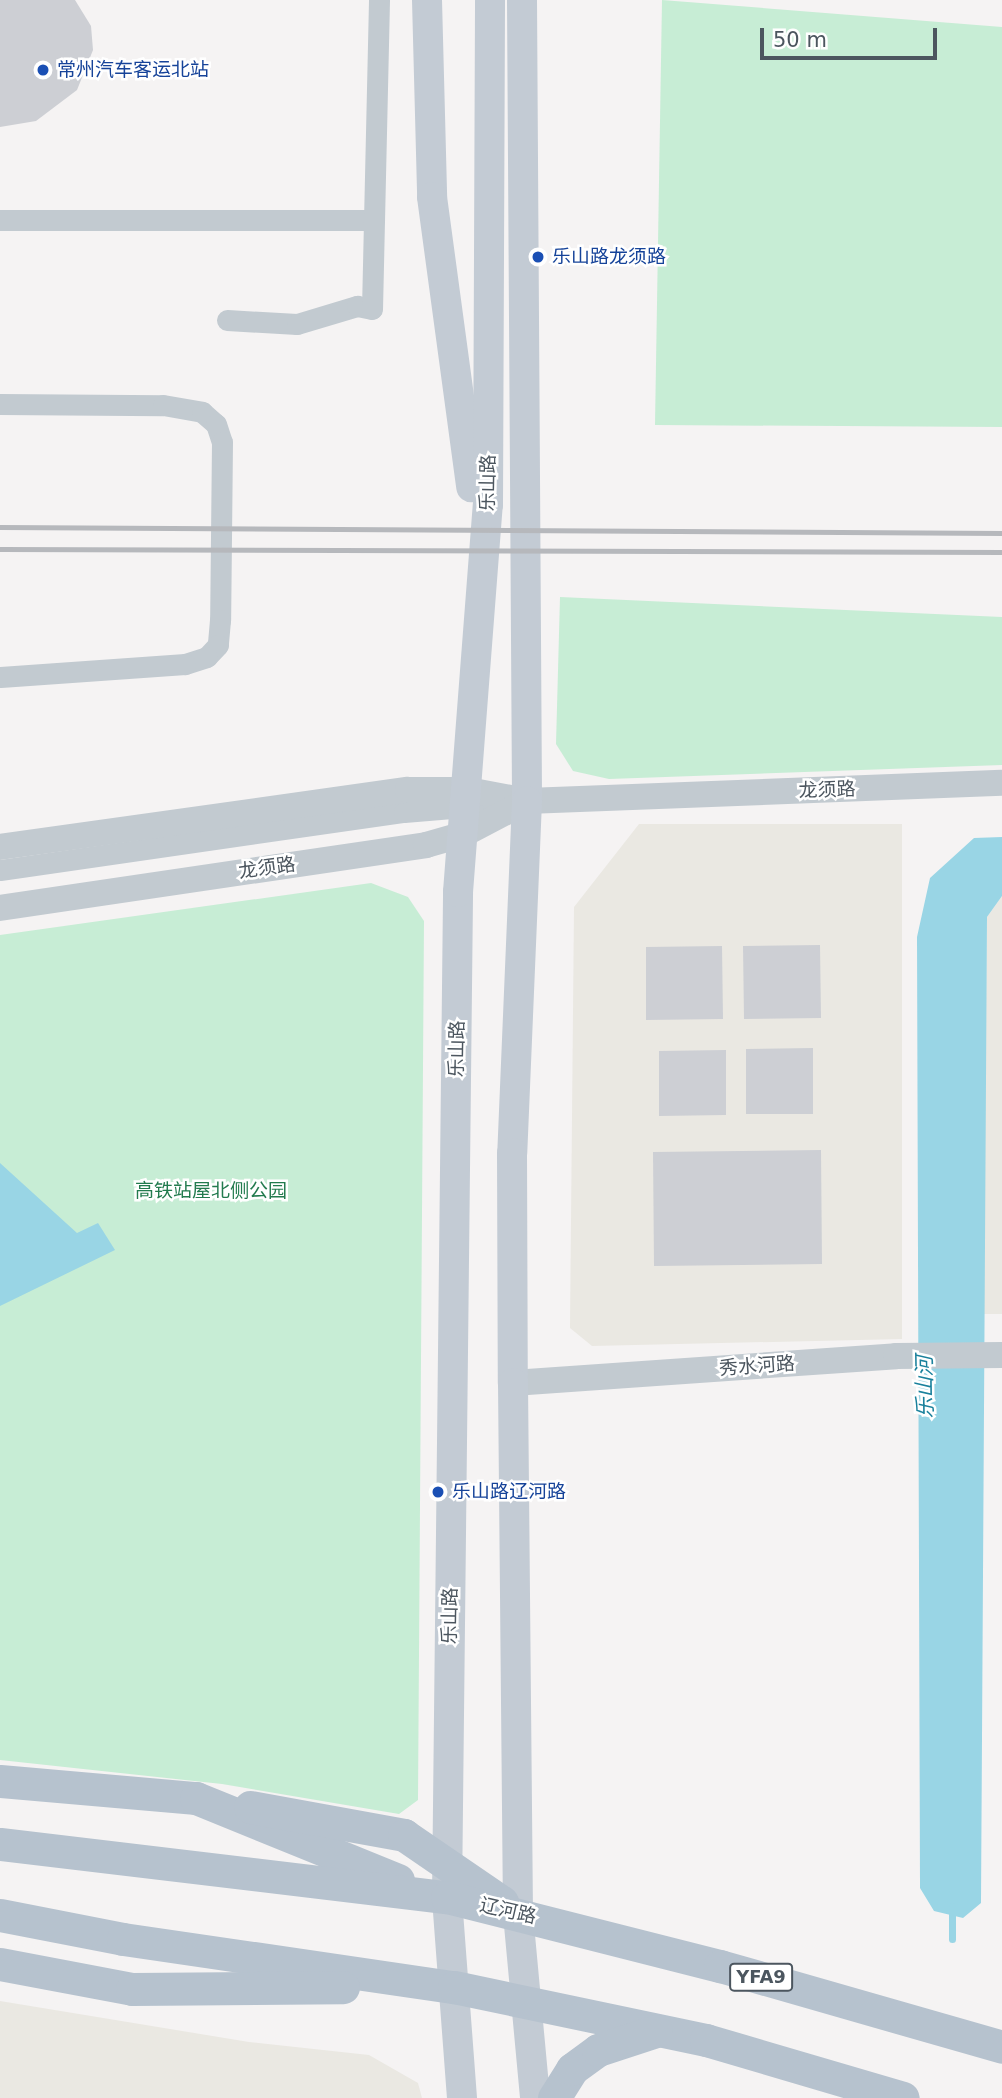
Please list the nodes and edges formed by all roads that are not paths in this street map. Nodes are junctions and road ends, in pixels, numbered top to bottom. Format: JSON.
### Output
{"nodes":[{"id":1,"x":379,"y":0,"type":"edge"},
{"id":2,"x":427,"y":0,"type":"edge"},
{"id":3,"x":490,"y":0,"type":"edge"},
{"id":4,"x":522,"y":0,"type":"edge"},
{"id":5,"x":0,"y":220,"type":"edge"},
{"id":6,"x":374,"y":220,"type":"junction"},
{"id":7,"x":227,"y":320,"type":"dead end"},
{"id":8,"x":0,"y":404,"type":"edge"},
{"id":9,"x":481,"y":621,"type":"junction"},
{"id":10,"x":0,"y":677,"type":"edge"},
{"id":11,"x":1002,"y":783,"type":"edge"},
{"id":12,"x":527,"y":802,"type":"junction"},
{"id":13,"x":466,"y":811,"type":"junction"},
{"id":14,"x":0,"y":846,"type":"edge"},
{"id":15,"x":0,"y":870,"type":"edge"},
{"id":16,"x":0,"y":908,"type":"edge"},
{"id":17,"x":999,"y":1355,"type":"edge"},
{"id":18,"x":513,"y":1383,"type":"junction"},
{"id":19,"x":0,"y":1781,"type":"edge"},
{"id":20,"x":197,"y":1798,"type":"junction"},
{"id":21,"x":0,"y":1844,"type":"edge"},
{"id":22,"x":447,"y":1865,"type":"junction"},
{"id":23,"x":447,"y":1897,"type":"junction"},
{"id":24,"x":518,"y":1913,"type":"junction"},
{"id":25,"x":0,"y":1915,"type":"edge"},
{"id":26,"x":0,"y":1964,"type":"edge"},
{"id":27,"x":454,"y":1987,"type":"junction"},
{"id":28,"x":524,"y":2003,"type":"junction"},
{"id":29,"x":659,"y":2031,"type":"junction"},
{"id":30,"x":1002,"y":2047,"type":"edge"},
{"id":31,"x":462,"y":2098,"type":"edge"},
{"id":32,"x":535,"y":2098,"type":"edge"},
{"id":33,"x":554,"y":2098,"type":"edge"},
{"id":34,"x":903,"y":2098,"type":"edge"}],
"edges":[{"from":1,"to":6,"type":"street"},
{"from":2,"to":9,"type":"main road"},
{"from":3,"to":9,"type":"main road","name":"乐山路"},
{"from":4,"to":12,"type":"main road","name":"乐山路"},
{"from":5,"to":6,"type":"street"},
{"from":6,"to":7,"type":"street"},
{"from":8,"to":10,"type":"street"},
{"from":9,"to":13,"type":"main road","name":"乐山路"},
{"from":11,"to":12,"type":"street","name":"龙须路"},
{"from":12,"to":13,"type":"street","name":"龙须路"},
{"from":12,"to":13,"type":"street","name":"龙须路"},
{"from":12,"to":18,"type":"main road","name":"乐山路"},
{"from":13,"to":14,"type":"street","name":"龙须路"},
{"from":13,"to":15,"type":"street"},
{"from":13,"to":16,"type":"street","name":"龙须路"},
{"from":13,"to":22,"type":"main road","name":"乐山路"},
{"from":17,"to":18,"type":"street","name":"秀水河路"},
{"from":18,"to":24,"type":"main road","name":"乐山路"},
{"from":19,"to":20,"type":"main road"},
{"from":20,"to":22,"type":"main road"},
{"from":20,"to":23,"type":"main road"},
{"from":21,"to":23,"type":"main road","name":"辽河路","number":"YFA9"},
{"from":22,"to":23,"type":"main road","name":"乐山路"},
{"from":22,"to":24,"type":"main road"},
{"from":23,"to":24,"type":"main road","name":"辽河路","number":"YFA9"},
{"from":23,"to":27,"type":"main road","name":"乐山路"},
{"from":24,"to":28,"type":"main road","name":"乐山路"},
{"from":24,"to":30,"type":"main road","name":"辽河路","number":"YFA9"},
{"from":25,"to":27,"type":"main road"},
{"from":26,"to":27,"type":"main road"},
{"from":27,"to":28,"type":"main road"},
{"from":27,"to":31,"type":"main road","name":"乐山路"},
{"from":28,"to":29,"type":"main road"},
{"from":28,"to":32,"type":"main road","name":"乐山路"},
{"from":29,"to":33,"type":"main road"},
{"from":29,"to":34,"type":"main road"}]}
